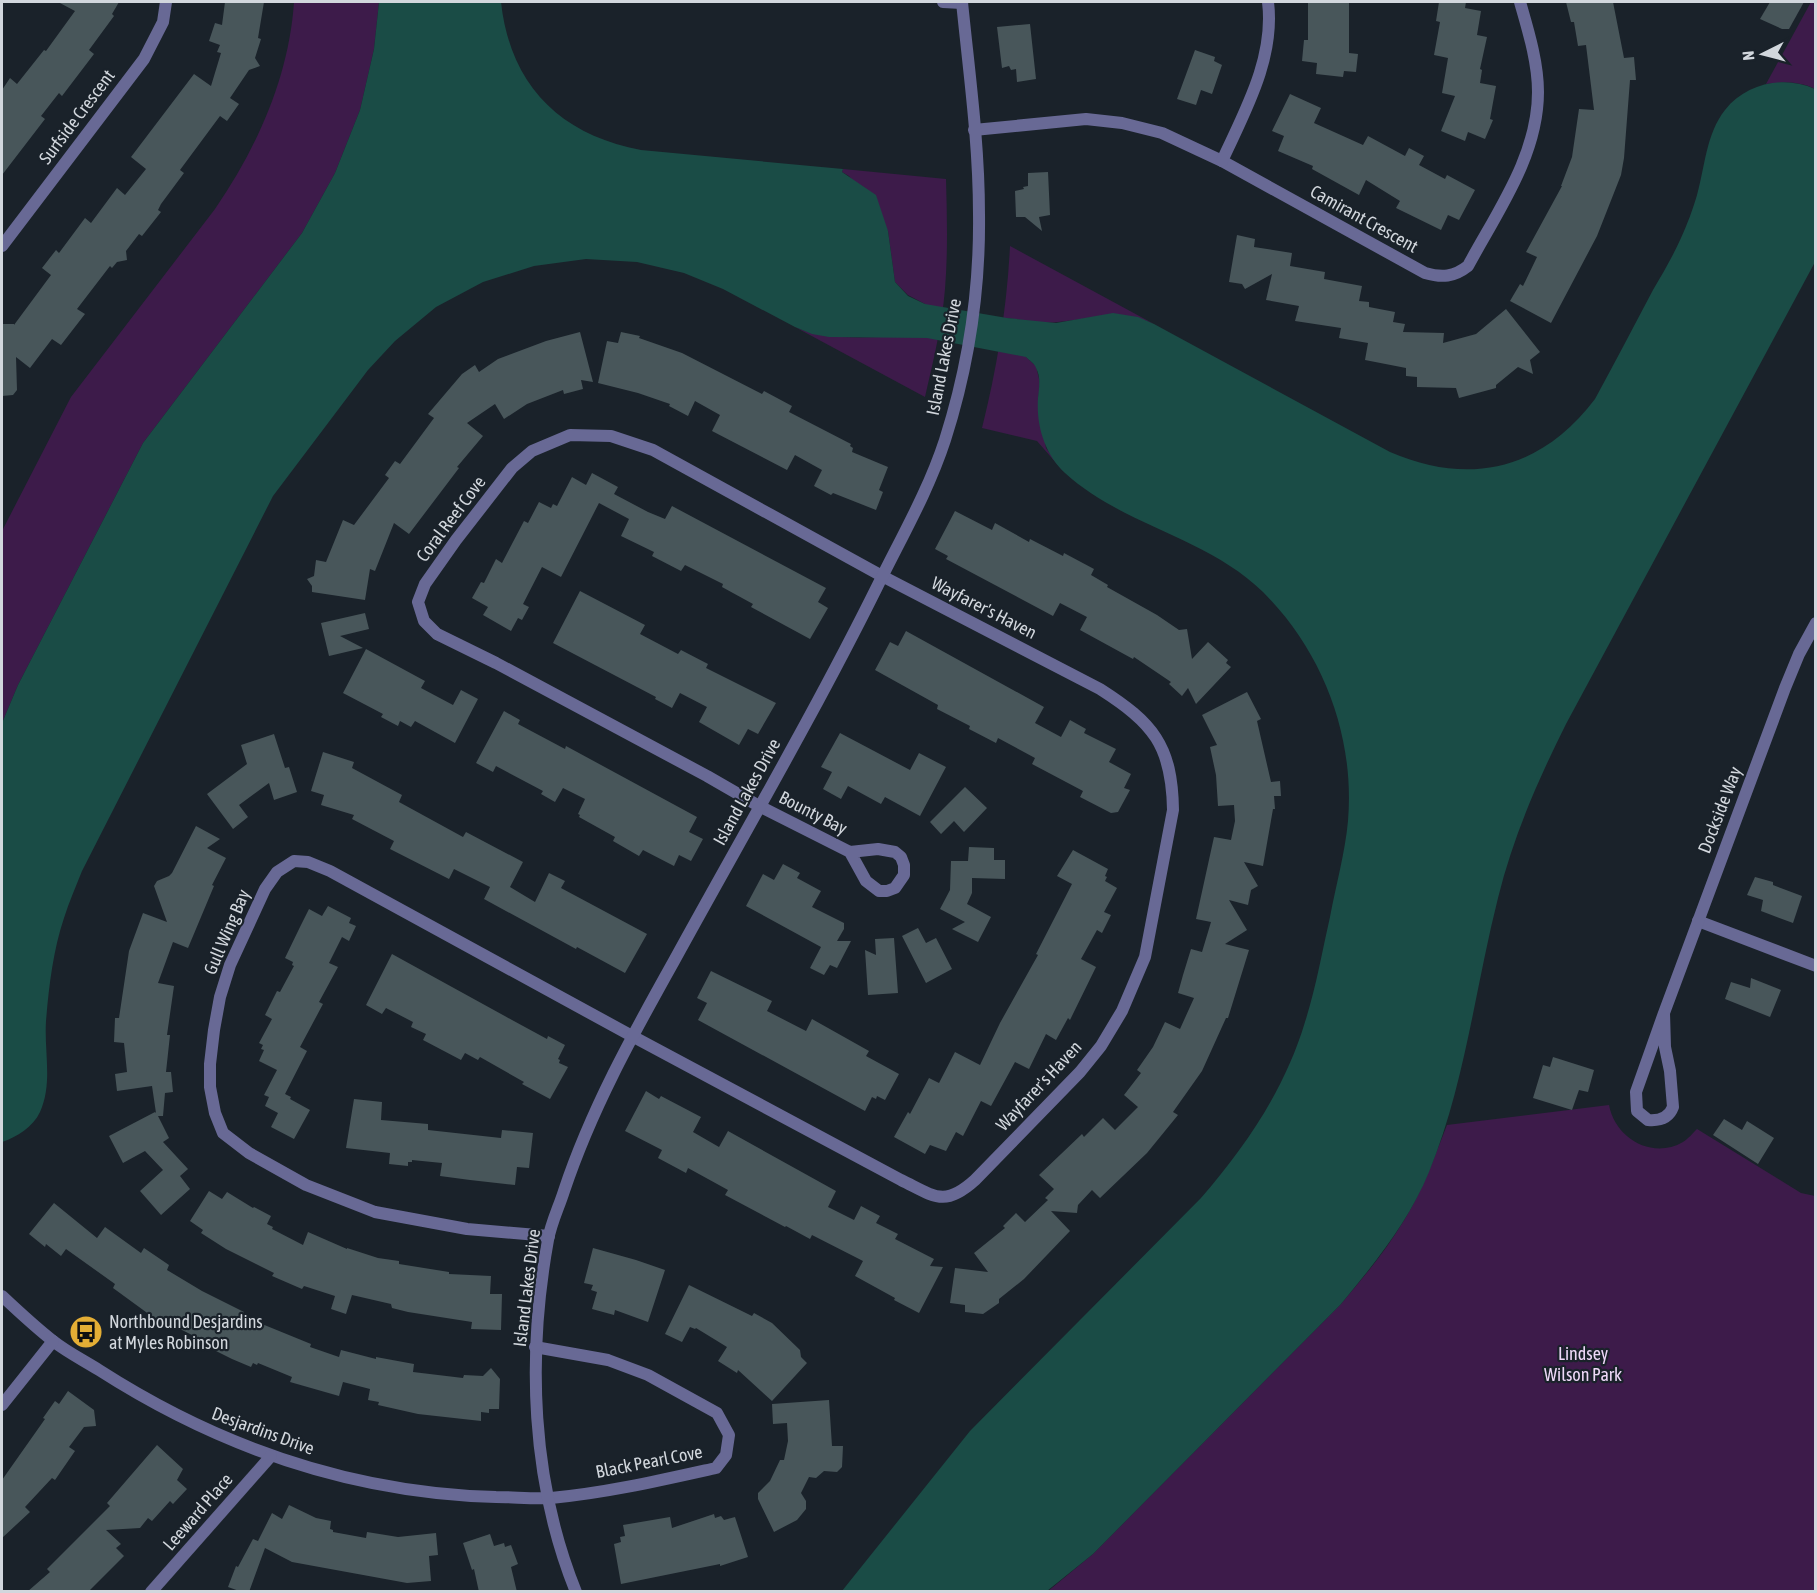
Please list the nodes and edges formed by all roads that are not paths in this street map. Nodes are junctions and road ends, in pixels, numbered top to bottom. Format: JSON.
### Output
{"nodes":[{"id":1,"x":166,"y":2,"type":"edge"},
{"id":2,"x":943,"y":2,"type":"edge"},
{"id":3,"x":962,"y":2,"type":"edge"},
{"id":4,"x":1268,"y":2,"type":"edge"},
{"id":5,"x":1520,"y":2,"type":"edge"},
{"id":6,"x":974,"y":130,"type":"junction"},
{"id":7,"x":1222,"y":160,"type":"junction"},
{"id":8,"x":2,"y":246,"type":"edge"},
{"id":9,"x":882,"y":576,"type":"junction"},
{"id":10,"x":1815,"y":623,"type":"edge"},
{"id":11,"x":759,"y":806,"type":"junction"},
{"id":12,"x":850,"y":852,"type":"junction"},
{"id":13,"x":1698,"y":921,"type":"junction"},
{"id":14,"x":1815,"y":966,"type":"edge"},
{"id":15,"x":1664,"y":1013,"type":"junction"},
{"id":16,"x":632,"y":1036,"type":"junction"},
{"id":17,"x":549,"y":1236,"type":"junction"},
{"id":18,"x":2,"y":1296,"type":"edge"},
{"id":19,"x":53,"y":1341,"type":"junction"},
{"id":20,"x":536,"y":1347,"type":"junction"},
{"id":21,"x":2,"y":1405,"type":"edge"},
{"id":22,"x":271,"y":1456,"type":"junction"},
{"id":23,"x":549,"y":1498,"type":"junction"},
{"id":24,"x":151,"y":1592,"type":"edge"},
{"id":25,"x":576,"y":1592,"type":"edge"}],
"edges":[{"from":1,"to":8,"type":"street","name":"Surfside Crescent"},
{"from":2,"to":3,"type":"street"},
{"from":3,"to":6,"type":"street","name":"Island Lakes Drive"},
{"from":4,"to":7,"type":"street"},
{"from":5,"to":7,"type":"street","name":"Camirant Crescent"},
{"from":6,"to":7,"type":"street","name":"Camirant Crescent"},
{"from":6,"to":9,"type":"street","name":"Island Lakes Drive"},
{"from":9,"to":11,"type":"street","name":"Island Lakes Drive"},
{"from":9,"to":11,"type":"street","name":"Coral Reef Cove"},
{"from":9,"to":16,"type":"street","name":"Wayfarer's Haven"},
{"from":10,"to":13,"type":"street","name":"Dockside Way"},
{"from":11,"to":12,"type":"street","name":"Bounty Bay"},
{"from":11,"to":16,"type":"street","name":"Island Lakes Drive"},
{"from":12,"to":12,"type":"street","name":"Bounty Bay"},
{"from":13,"to":14,"type":"street"},
{"from":13,"to":15,"type":"street","name":"Dockside Way"},
{"from":15,"to":15,"type":"street","name":"Dockside Way"},
{"from":16,"to":17,"type":"street","name":"Island Lakes Drive"},
{"from":16,"to":17,"type":"street","name":"Gull Wing Bay"},
{"from":17,"to":20,"type":"street","name":"Island Lakes Drive"},
{"from":18,"to":19,"type":"street","name":"Desjardins Drive"},
{"from":19,"to":21,"type":"street"},
{"from":19,"to":22,"type":"street","name":"Desjardins Drive"},
{"from":20,"to":23,"type":"street","name":"Island Lakes Drive"},
{"from":20,"to":23,"type":"street","name":"Black Pearl Cove"},
{"from":22,"to":23,"type":"street","name":"Desjardins Drive"},
{"from":22,"to":24,"type":"street","name":"Leeward Place"},
{"from":23,"to":25,"type":"street","name":"Island Lakes Drive"}]}
